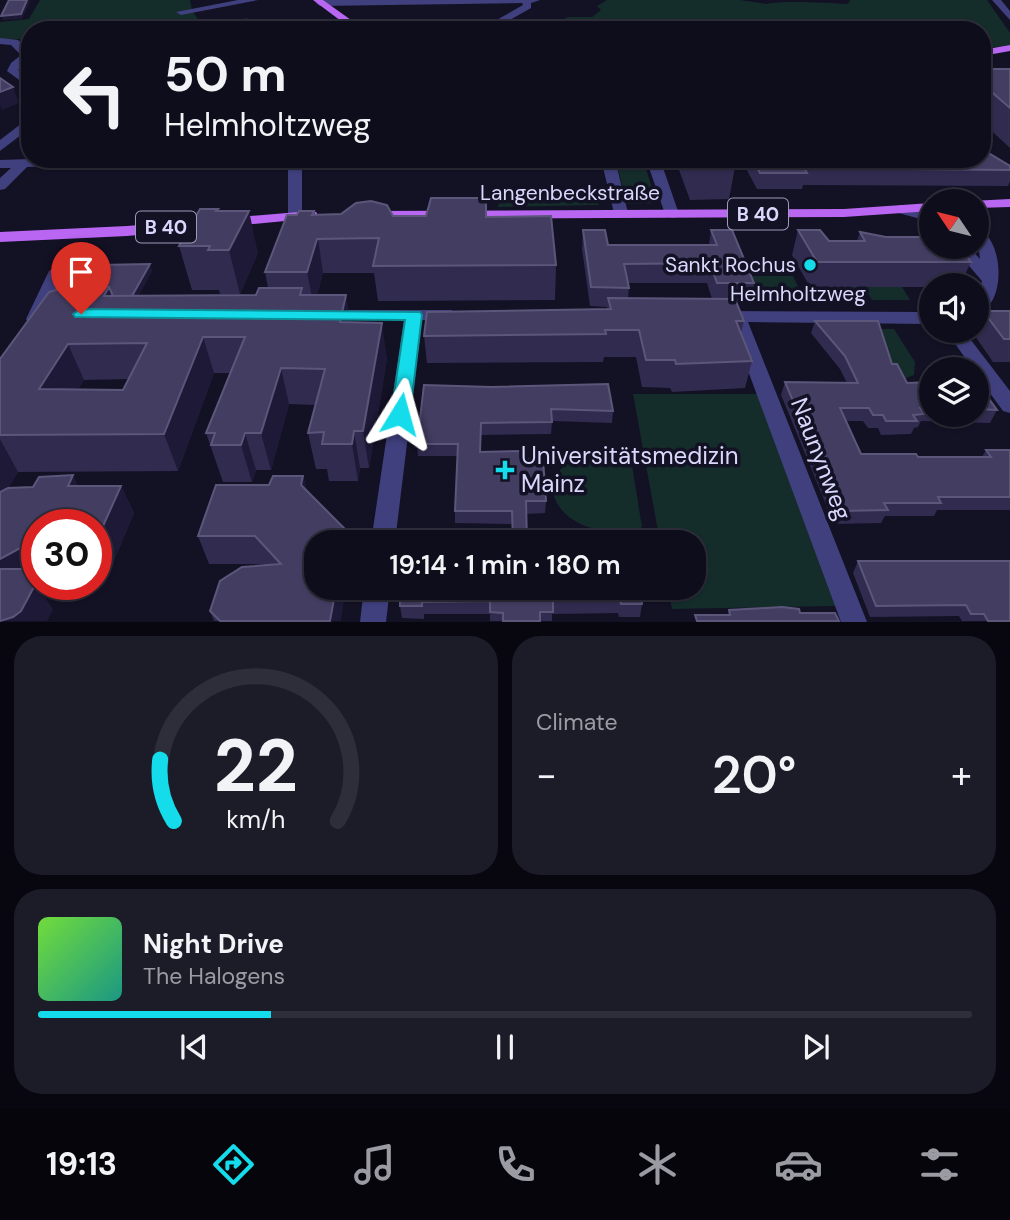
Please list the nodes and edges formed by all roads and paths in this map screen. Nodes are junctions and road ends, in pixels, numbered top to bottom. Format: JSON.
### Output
{"nodes":[{"id":1,"x":254,"y":0,"type":"edge"},
{"id":2,"x":996,"y":0,"type":"edge"},
{"id":3,"x":366,"y":1,"type":"edge"},
{"id":4,"x":531,"y":1,"type":"edge"},
{"id":5,"x":319,"y":2,"type":"edge"},
{"id":6,"x":181,"y":12,"type":"dead end"},
{"id":7,"x":1010,"y":17,"type":"edge"},
{"id":8,"x":346,"y":21,"type":"edge"},
{"id":9,"x":500,"y":21,"type":"edge"},
{"id":10,"x":0,"y":41,"type":"edge"},
{"id":11,"x":1010,"y":48,"type":"edge"},
{"id":12,"x":21,"y":49,"type":"edge"},
{"id":13,"x":991,"y":51,"type":"edge"},
{"id":14,"x":21,"y":62,"type":"edge"},
{"id":15,"x":21,"y":78,"type":"edge"},
{"id":16,"x":21,"y":129,"type":"edge"},
{"id":17,"x":0,"y":147,"type":"edge"},
{"id":18,"x":21,"y":163,"type":"edge"},
{"id":19,"x":0,"y":164,"type":"edge"},
{"id":20,"x":21,"y":165,"type":"edge"},
{"id":21,"x":295,"y":168,"type":"edge"},
{"id":22,"x":610,"y":168,"type":"edge"},
{"id":23,"x":656,"y":168,"type":"edge"},
{"id":24,"x":0,"y":186,"type":"edge"},
{"id":25,"x":1010,"y":203,"type":"edge"},
{"id":26,"x":989,"y":204,"type":"edge"},
{"id":27,"x":919,"y":208,"type":"edge"},
{"id":28,"x":900,"y":209,"type":"junction"},
{"id":29,"x":621,"y":214,"type":"junction"},
{"id":30,"x":672,"y":214,"type":"junction"},
{"id":31,"x":295,"y":215,"type":"junction"},
{"id":32,"x":331,"y":215,"type":"edge"},
{"id":33,"x":357,"y":215,"type":"edge"},
{"id":34,"x":919,"y":215,"type":"edge"},
{"id":35,"x":0,"y":237,"type":"edge"},
{"id":36,"x":971,"y":259,"type":"edge"},
{"id":37,"x":987,"y":259,"type":"edge"},
{"id":38,"x":57,"y":271,"type":"dead end"},
{"id":39,"x":992,"y":283,"type":"junction"},
{"id":40,"x":989,"y":293,"type":"edge"},
{"id":41,"x":311,"y":315,"type":"edge"},
{"id":42,"x":414,"y":315,"type":"junction"},
{"id":43,"x":475,"y":315,"type":"edge"},
{"id":44,"x":696,"y":316,"type":"edge"},
{"id":45,"x":737,"y":316,"type":"junction"},
{"id":46,"x":919,"y":318,"type":"edge"},
{"id":47,"x":58,"y":320,"type":"edge"},
{"id":48,"x":964,"y":343,"type":"edge"},
{"id":49,"x":1010,"y":406,"type":"edge"},
{"id":50,"x":385,"y":530,"type":"edge"},
{"id":51,"x":376,"y":600,"type":"edge"},
{"id":52,"x":373,"y":621,"type":"edge"},
{"id":53,"x":854,"y":621,"type":"edge"}],
"edges":[{"from":1,"to":6,"type":"street"},
{"from":2,"to":7,"type":"street"},
{"from":3,"to":4,"type":"street"},
{"from":3,"to":5,"type":"street"},
{"from":4,"to":9,"type":"street"},
{"from":5,"to":8,"type":"main road"},
{"from":10,"to":12,"type":"street"},
{"from":11,"to":13,"type":"main road"},
{"from":14,"to":15,"type":"street"},
{"from":16,"to":17,"type":"street"},
{"from":18,"to":19,"type":"street"},
{"from":20,"to":24,"type":"street"},
{"from":21,"to":31,"type":"street"},
{"from":22,"to":29,"type":"street"},
{"from":23,"to":30,"type":"street"},
{"from":25,"to":26,"type":"main road"},
{"from":27,"to":28,"type":"main road","name":"Langenbeckstraße","number":"B 40"},
{"from":28,"to":30,"type":"main road","name":"Langenbeckstraße","number":"B 40"},
{"from":28,"to":34,"type":"street"},
{"from":29,"to":30,"type":"main road","name":"Langenbeckstraße","number":"B 40"},
{"from":29,"to":33,"type":"main road","name":"Langenbeckstraße","number":"B 40"},
{"from":31,"to":32,"type":"main road","number":"B 40"},
{"from":31,"to":35,"type":"main road","number":"B 40"},
{"from":36,"to":39,"type":"street"},
{"from":37,"to":39,"type":"street"},
{"from":38,"to":47,"type":"street"},
{"from":39,"to":40,"type":"street"},
{"from":41,"to":42,"type":"street"},
{"from":42,"to":43,"type":"street"},
{"from":42,"to":50,"type":"street"},
{"from":44,"to":45,"type":"street","name":"Helmholtzweg"},
{"from":45,"to":46,"type":"street","name":"Helmholtzweg"},
{"from":45,"to":53,"type":"street","name":"Naunynweg"},
{"from":48,"to":49,"type":"street"},
{"from":51,"to":52,"type":"street"}]}
